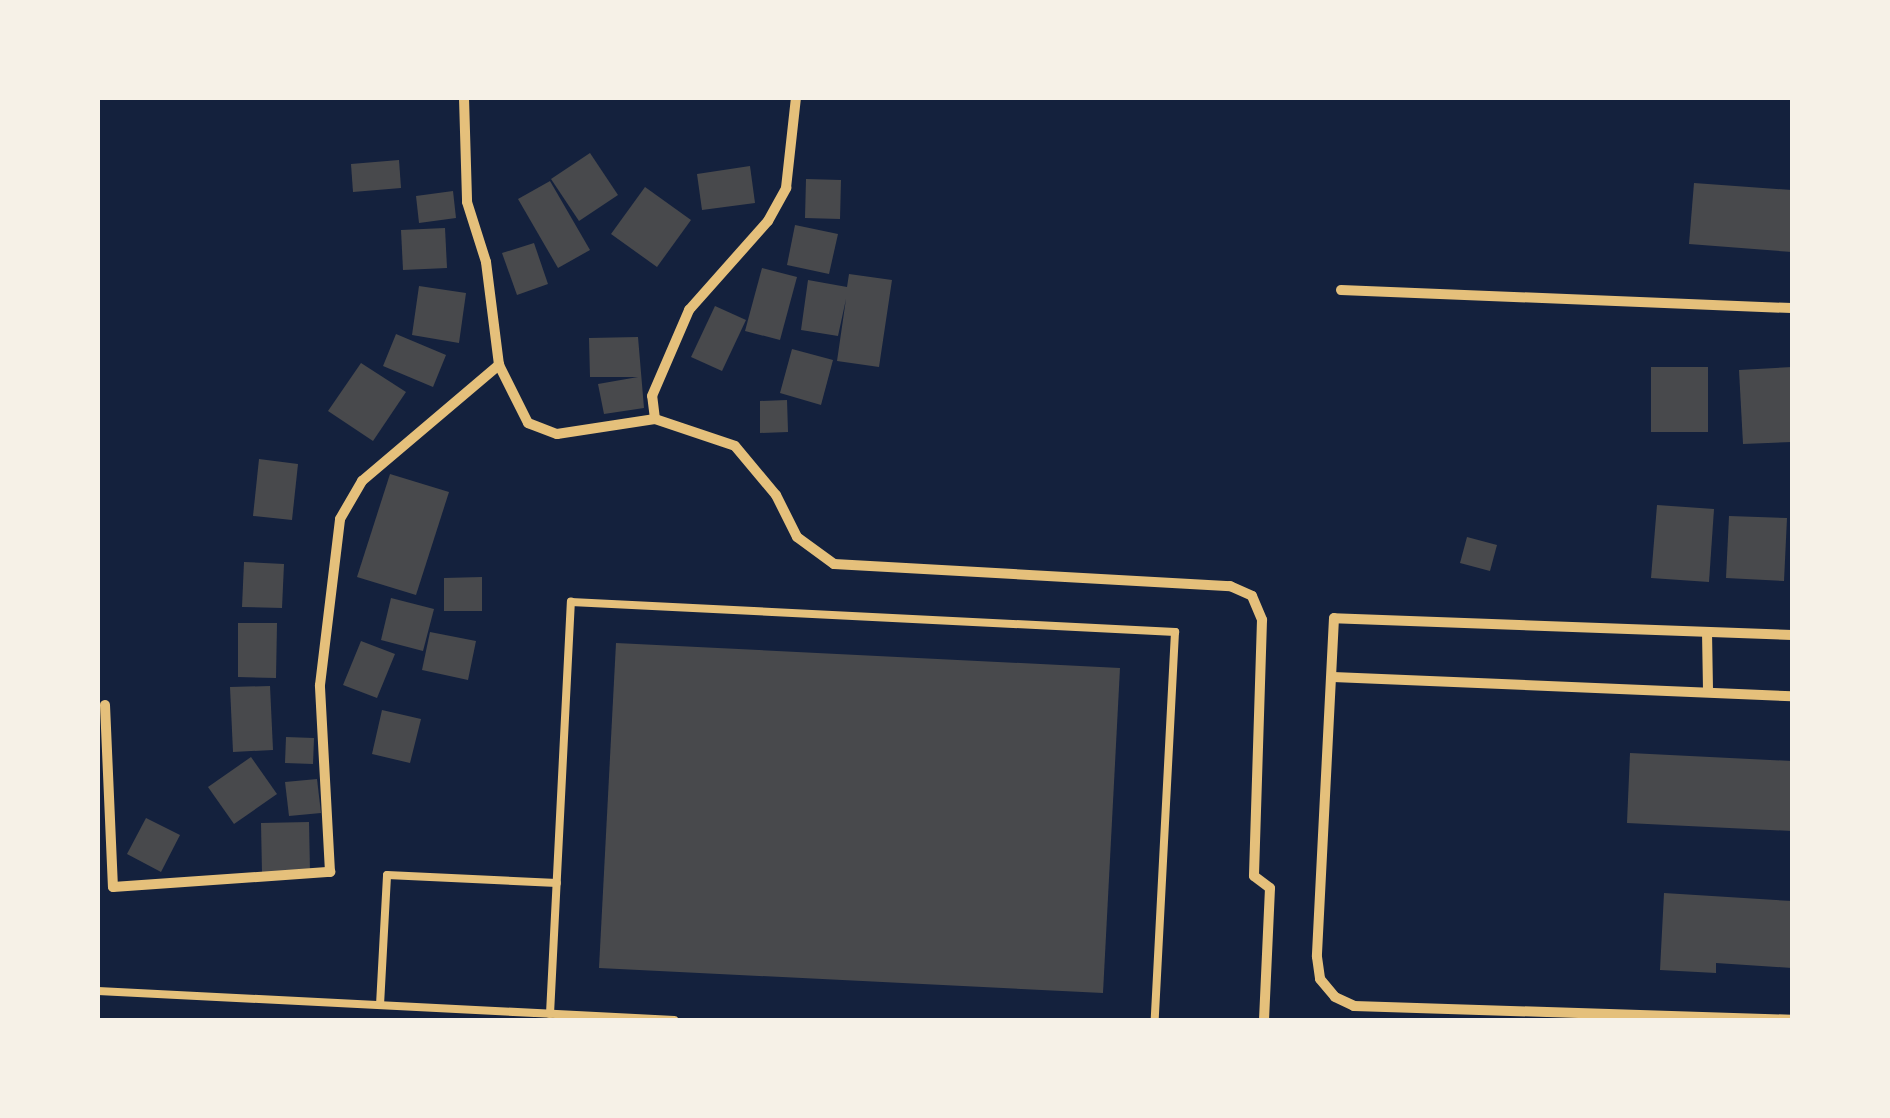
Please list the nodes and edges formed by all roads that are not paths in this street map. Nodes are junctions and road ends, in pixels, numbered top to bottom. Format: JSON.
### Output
{"nodes":[{"id":1,"x":464,"y":98,"type":"edge"},
{"id":2,"x":796,"y":98,"type":"edge"},
{"id":3,"x":1341,"y":290,"type":"dead end"},
{"id":4,"x":1792,"y":308,"type":"edge"},
{"id":5,"x":499,"y":365,"type":"junction"},
{"id":6,"x":654,"y":418,"type":"junction"},
{"id":7,"x":1707,"y":632,"type":"junction"},
{"id":8,"x":1792,"y":635,"type":"edge"},
{"id":9,"x":1334,"y":677,"type":"junction"},
{"id":10,"x":1708,"y":692,"type":"junction"},
{"id":11,"x":1792,"y":696,"type":"edge"},
{"id":12,"x":105,"y":706,"type":"dead end"},
{"id":13,"x":557,"y":883,"type":"junction"},
{"id":14,"x":98,"y":992,"type":"edge"},
{"id":15,"x":380,"y":1006,"type":"junction"},
{"id":16,"x":550,"y":1014,"type":"junction"},
{"id":17,"x":674,"y":1020,"type":"edge"},
{"id":18,"x":1155,"y":1020,"type":"edge"},
{"id":19,"x":1264,"y":1020,"type":"edge"},
{"id":20,"x":1792,"y":1020,"type":"edge"}],
"edges":[{"from":1,"to":5,"type":"street"},
{"from":2,"to":6,"type":"street"},
{"from":3,"to":4,"type":"street"},
{"from":5,"to":6,"type":"street"},
{"from":5,"to":12,"type":"street"},
{"from":6,"to":19,"type":"street"},
{"from":7,"to":8,"type":"street"},
{"from":7,"to":9,"type":"street"},
{"from":7,"to":10,"type":"street"},
{"from":9,"to":10,"type":"street"},
{"from":9,"to":20,"type":"street"},
{"from":10,"to":11,"type":"street"},
{"from":13,"to":15,"type":"lane"},
{"from":13,"to":16,"type":"lane"},
{"from":13,"to":18,"type":"lane"},
{"from":14,"to":15,"type":"lane"},
{"from":15,"to":16,"type":"lane"},
{"from":16,"to":17,"type":"lane"}]}
